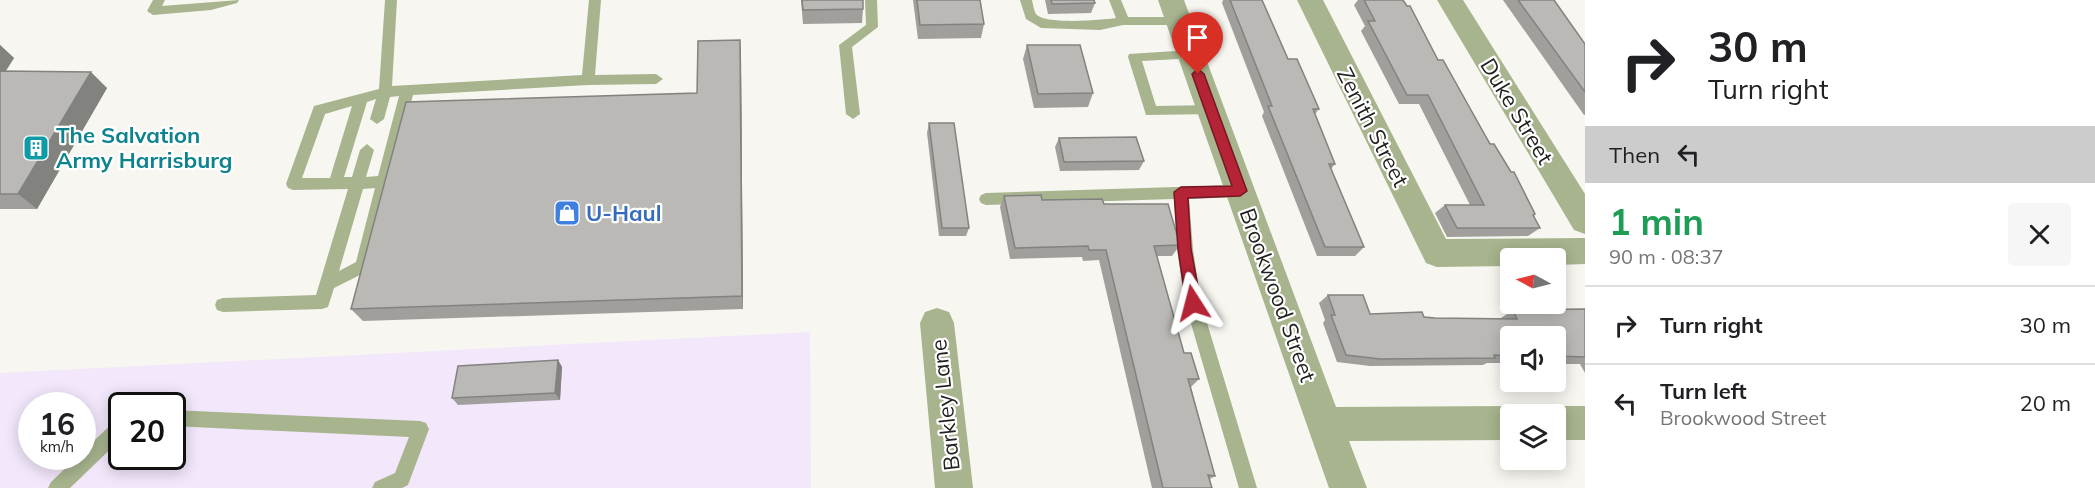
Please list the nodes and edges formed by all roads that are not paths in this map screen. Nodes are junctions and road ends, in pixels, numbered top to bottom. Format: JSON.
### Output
{"nodes":[{"id":1,"x":159,"y":0,"type":"edge"},
{"id":2,"x":233,"y":0,"type":"edge"},
{"id":3,"x":391,"y":0,"type":"edge"},
{"id":4,"x":596,"y":0,"type":"edge"},
{"id":5,"x":870,"y":0,"type":"edge"},
{"id":6,"x":1026,"y":0,"type":"edge"},
{"id":7,"x":1115,"y":0,"type":"edge"},
{"id":8,"x":1310,"y":0,"type":"edge"},
{"id":9,"x":1449,"y":0,"type":"edge"},
{"id":10,"x":1175,"y":10,"type":"edge"},
{"id":11,"x":1123,"y":21,"type":"junction"},
{"id":12,"x":1191,"y":55,"type":"junction"},
{"id":13,"x":656,"y":79,"type":"dead end"},
{"id":14,"x":588,"y":80,"type":"junction"},
{"id":15,"x":407,"y":90,"type":"junction"},
{"id":16,"x":384,"y":92,"type":"junction"},
{"id":17,"x":361,"y":99,"type":"junction"},
{"id":18,"x":1211,"y":110,"type":"junction"},
{"id":19,"x":853,"y":114,"type":"dead end"},
{"id":20,"x":377,"y":118,"type":"dead end"},
{"id":21,"x":367,"y":150,"type":"dead end"},
{"id":22,"x":384,"y":182,"type":"junction"},
{"id":23,"x":336,"y":183,"type":"junction"},
{"id":24,"x":357,"y":183,"type":"junction"},
{"id":25,"x":1240,"y":191,"type":"junction"},
{"id":26,"x":1181,"y":192,"type":"junction"},
{"id":27,"x":986,"y":199,"type":"dead end"},
{"id":28,"x":1585,"y":221,"type":"edge"},
{"id":29,"x":1585,"y":251,"type":"edge"},
{"id":30,"x":327,"y":284,"type":"junction"},
{"id":31,"x":223,"y":305,"type":"dead end"},
{"id":32,"x":937,"y":323,"type":"dead end"},
{"id":33,"x":186,"y":419,"type":"edge"},
{"id":34,"x":1500,"y":423,"type":"edge"},
{"id":35,"x":1566,"y":423,"type":"edge"},
{"id":36,"x":1585,"y":423,"type":"edge"},
{"id":37,"x":1324,"y":424,"type":"junction"},
{"id":38,"x":108,"y":439,"type":"edge"},
{"id":39,"x":57,"y":488,"type":"edge"},
{"id":40,"x":381,"y":488,"type":"edge"},
{"id":41,"x":954,"y":488,"type":"edge"},
{"id":42,"x":1248,"y":488,"type":"edge"},
{"id":43,"x":1348,"y":488,"type":"edge"}],
"edges":[{"from":1,"to":2,"type":"lane"},
{"from":3,"to":16,"type":"lane"},
{"from":4,"to":14,"type":"lane"},
{"from":5,"to":19,"type":"lane"},
{"from":6,"to":11,"type":"lane"},
{"from":7,"to":11,"type":"lane"},
{"from":8,"to":29,"type":"street","name":"Zenith Street"},
{"from":9,"to":28,"type":"street","name":"Duke Street"},
{"from":10,"to":11,"type":"lane"},
{"from":10,"to":12,"type":"street","name":"Brookwood Street"},
{"from":12,"to":18,"type":"street","name":"Brookwood Street"},
{"from":12,"to":18,"type":"lane"},
{"from":13,"to":14,"type":"lane"},
{"from":14,"to":15,"type":"lane"},
{"from":15,"to":16,"type":"lane"},
{"from":15,"to":22,"type":"lane"},
{"from":16,"to":17,"type":"lane"},
{"from":16,"to":20,"type":"lane"},
{"from":17,"to":23,"type":"lane"},
{"from":17,"to":23,"type":"lane"},
{"from":18,"to":25,"type":"street","name":"Brookwood Street"},
{"from":21,"to":24,"type":"lane"},
{"from":22,"to":24,"type":"lane"},
{"from":22,"to":30,"type":"lane"},
{"from":23,"to":24,"type":"lane"},
{"from":24,"to":30,"type":"lane"},
{"from":25,"to":26,"type":"lane"},
{"from":25,"to":37,"type":"street","name":"Brookwood Street"},
{"from":26,"to":27,"type":"lane"},
{"from":26,"to":42,"type":"lane"},
{"from":30,"to":31,"type":"lane"},
{"from":32,"to":41,"type":"street","name":"Barkley Lane"},
{"from":33,"to":40,"type":"lane"},
{"from":34,"to":37,"type":"street"},
{"from":35,"to":36,"type":"street"},
{"from":37,"to":43,"type":"street","name":"Brookwood Street"},
{"from":38,"to":39,"type":"lane"}]}
